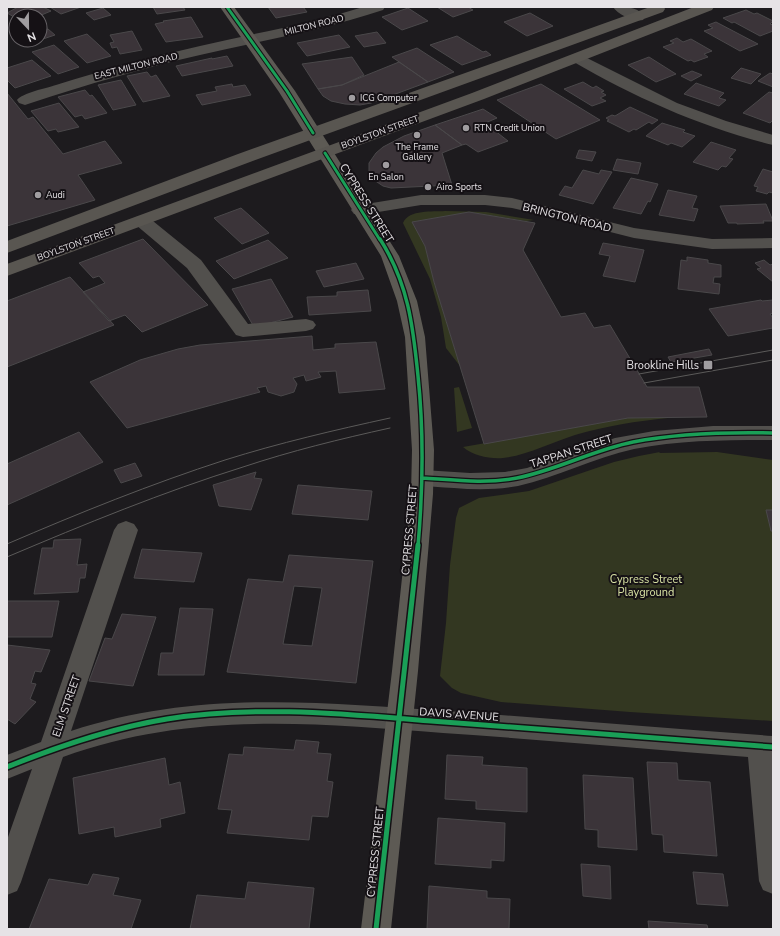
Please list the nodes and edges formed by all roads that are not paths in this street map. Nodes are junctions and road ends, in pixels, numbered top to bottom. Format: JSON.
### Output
{"nodes":[{"id":1,"x":227,"y":7,"type":"edge"},
{"id":2,"x":378,"y":7,"type":"edge"},
{"id":3,"x":620,"y":7,"type":"edge"},
{"id":4,"x":664,"y":7,"type":"edge"},
{"id":5,"x":707,"y":7,"type":"edge"},
{"id":6,"x":638,"y":17,"type":"junction"},
{"id":7,"x":250,"y":40,"type":"junction"},
{"id":8,"x":576,"y":58,"type":"junction"},
{"id":9,"x":25,"y":100,"type":"dead end"},
{"id":10,"x":313,"y":133,"type":"junction"},
{"id":11,"x":773,"y":140,"type":"edge"},
{"id":12,"x":325,"y":153,"type":"junction"},
{"id":13,"x":360,"y":210,"type":"junction"},
{"id":14,"x":142,"y":221,"type":"junction"},
{"id":15,"x":769,"y":243,"type":"edge"},
{"id":16,"x":7,"y":247,"type":"edge"},
{"id":17,"x":7,"y":270,"type":"edge"},
{"id":18,"x":306,"y":325,"type":"dead end"},
{"id":19,"x":773,"y":433,"type":"edge"},
{"id":20,"x":423,"y":478,"type":"junction"},
{"id":21,"x":126,"y":530,"type":"dead end"},
{"id":22,"x":399,"y":718,"type":"junction"},
{"id":23,"x":766,"y":746,"type":"edge"},
{"id":24,"x":52,"y":749,"type":"junction"},
{"id":25,"x":7,"y":768,"type":"edge"},
{"id":26,"x":773,"y":881,"type":"edge"},
{"id":27,"x":7,"y":882,"type":"edge"},
{"id":28,"x":376,"y":929,"type":"edge"}],
"edges":[{"from":1,"to":7,"type":"main road","name":"CYPRESS STREET"},
{"from":2,"to":7,"type":"street","name":"MILTON ROAD"},
{"from":3,"to":6,"type":"street"},
{"from":4,"to":6,"type":"highway","name":"BOYLSTON STREET"},
{"from":5,"to":8,"type":"highway","name":"BOYLSTON STREET"},
{"from":6,"to":10,"type":"highway","name":"BOYLSTON STREET"},
{"from":7,"to":9,"type":"street","name":"EAST MILTON ROAD"},
{"from":7,"to":10,"type":"main road","name":"CYPRESS STREET"},
{"from":8,"to":11,"type":"street"},
{"from":8,"to":12,"type":"highway","name":"BOYLSTON STREET"},
{"from":10,"to":12,"type":"main road","name":"CYPRESS STREET"},
{"from":10,"to":16,"type":"highway","name":"BOYLSTON STREET"},
{"from":12,"to":13,"type":"main road","name":"CYPRESS STREET"},
{"from":12,"to":14,"type":"highway","name":"BOYLSTON STREET"},
{"from":13,"to":15,"type":"street","name":"BRINGTON ROAD"},
{"from":13,"to":20,"type":"main road","name":"CYPRESS STREET"},
{"from":14,"to":17,"type":"highway","name":"BOYLSTON STREET"},
{"from":14,"to":18,"type":"street"},
{"from":19,"to":20,"type":"street","name":"TAPPAN STREET"},
{"from":20,"to":22,"type":"main road","name":"CYPRESS STREET"},
{"from":21,"to":24,"type":"street","name":"ELM STREET"},
{"from":22,"to":23,"type":"street","name":"DAVIS AVENUE"},
{"from":22,"to":24,"type":"street","name":"DAVIS AVENUE"},
{"from":22,"to":28,"type":"main road","name":"CYPRESS STREET"},
{"from":23,"to":26,"type":"street"},
{"from":24,"to":25,"type":"street","name":"DAVIS AVENUE"},
{"from":24,"to":27,"type":"street","name":"ELM STREET"}]}
